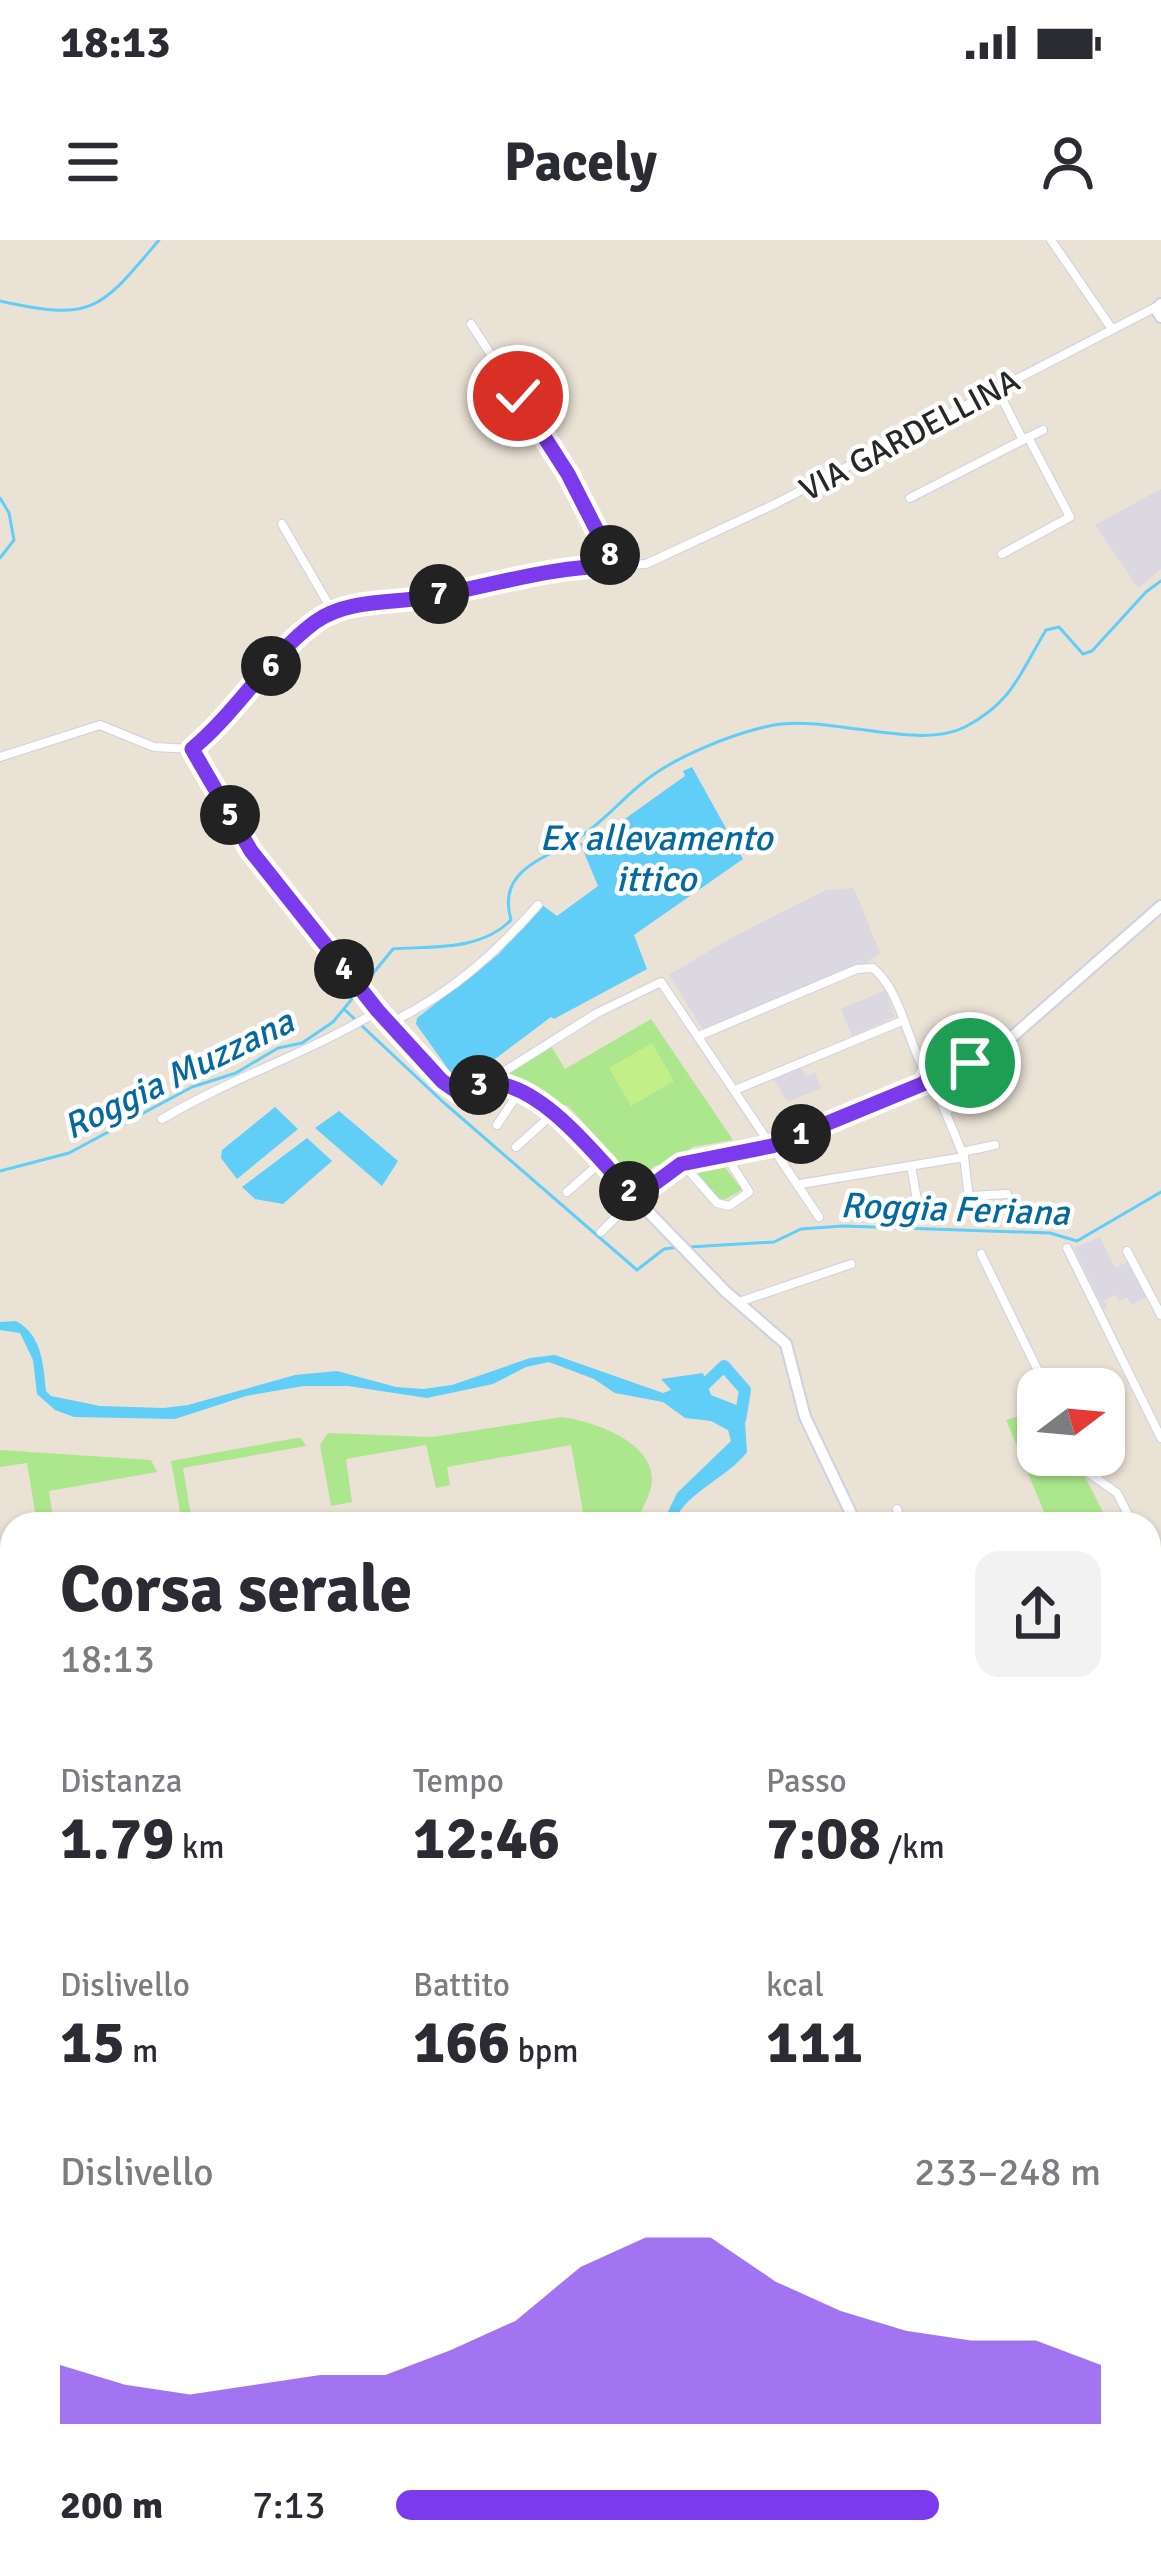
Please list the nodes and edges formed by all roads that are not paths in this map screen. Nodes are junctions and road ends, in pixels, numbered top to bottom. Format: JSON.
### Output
{"nodes":[{"id":1,"x":1051,"y":240,"type":"edge"},
{"id":2,"x":1160,"y":313,"type":"edge"},
{"id":3,"x":472,"y":324,"type":"dead end"},
{"id":4,"x":1112,"y":328,"type":"junction"},
{"id":5,"x":997,"y":388,"type":"junction"},
{"id":6,"x":1042,"y":430,"type":"dead end"},
{"id":7,"x":1026,"y":439,"type":"junction"},
{"id":8,"x":910,"y":498,"type":"dead end"},
{"id":9,"x":282,"y":524,"type":"dead end"},
{"id":10,"x":1002,"y":554,"type":"dead end"},
{"id":11,"x":615,"y":566,"type":"junction"},
{"id":12,"x":333,"y":612,"type":"junction"},
{"id":13,"x":192,"y":749,"type":"junction"},
{"id":14,"x":0,"y":757,"type":"edge"},
{"id":15,"x":538,"y":905,"type":"dead end"},
{"id":16,"x":1161,"y":906,"type":"edge"},
{"id":17,"x":378,"y":1011,"type":"junction"},
{"id":18,"x":902,"y":1021,"type":"junction"},
{"id":19,"x":389,"y":1023,"type":"junction"},
{"id":20,"x":700,"y":1035,"type":"junction"},
{"id":21,"x":931,"y":1081,"type":"junction"},
{"id":22,"x":484,"y":1084,"type":"junction"},
{"id":23,"x":735,"y":1090,"type":"junction"},
{"id":24,"x":992,"y":1091,"type":"dead end"},
{"id":25,"x":519,"y":1092,"type":"junction"},
{"id":26,"x":947,"y":1109,"type":"junction"},
{"id":27,"x":554,"y":1113,"type":"junction"},
{"id":28,"x":162,"y":1119,"type":"dead end"},
{"id":29,"x":496,"y":1125,"type":"dead end"},
{"id":30,"x":995,"y":1145,"type":"dead end"},
{"id":31,"x":772,"y":1146,"type":"junction"},
{"id":32,"x":516,"y":1147,"type":"dead end"},
{"id":33,"x":963,"y":1154,"type":"junction"},
{"id":34,"x":726,"y":1156,"type":"junction"},
{"id":35,"x":601,"y":1162,"type":"junction"},
{"id":36,"x":683,"y":1164,"type":"junction"},
{"id":37,"x":911,"y":1166,"type":"junction"},
{"id":38,"x":798,"y":1184,"type":"junction"},
{"id":39,"x":567,"y":1192,"type":"dead end"},
{"id":40,"x":1007,"y":1194,"type":"dead end"},
{"id":41,"x":971,"y":1196,"type":"junction"},
{"id":42,"x":635,"y":1198,"type":"junction"},
{"id":43,"x":917,"y":1200,"type":"dead end"},
{"id":44,"x":970,"y":1207,"type":"dead end"},
{"id":45,"x":819,"y":1217,"type":"dead end"},
{"id":46,"x":601,"y":1232,"type":"dead end"},
{"id":47,"x":1067,"y":1248,"type":"dead end"},
{"id":48,"x":1127,"y":1251,"type":"dead end"},
{"id":49,"x":981,"y":1254,"type":"dead end"},
{"id":50,"x":851,"y":1264,"type":"dead end"},
{"id":51,"x":739,"y":1302,"type":"junction"},
{"id":52,"x":1161,"y":1315,"type":"edge"},
{"id":53,"x":1037,"y":1368,"type":"edge"},
{"id":54,"x":1161,"y":1438,"type":"edge"},
{"id":55,"x":1093,"y":1476,"type":"edge"},
{"id":56,"x":897,"y":1509,"type":"dead end"},
{"id":57,"x":850,"y":1512,"type":"edge"},
{"id":58,"x":898,"y":1512,"type":"edge"},
{"id":59,"x":1127,"y":1512,"type":"edge"}],
"edges":[{"from":1,"to":4,"type":"street"},
{"from":2,"to":4,"type":"street","name":"VIA GARDELLINA"},
{"from":3,"to":11,"type":"street"},
{"from":4,"to":5,"type":"street","name":"VIA GARDELLINA"},
{"from":5,"to":7,"type":"street"},
{"from":5,"to":11,"type":"street","name":"VIA GARDELLINA"},
{"from":6,"to":7,"type":"street"},
{"from":7,"to":8,"type":"street"},
{"from":7,"to":10,"type":"street"},
{"from":9,"to":12,"type":"street"},
{"from":11,"to":12,"type":"street","name":"VIA GARDELLINA"},
{"from":12,"to":13,"type":"street"},
{"from":13,"to":14,"type":"street"},
{"from":13,"to":17,"type":"street"},
{"from":15,"to":19,"type":"street"},
{"from":16,"to":21,"type":"street"},
{"from":17,"to":19,"type":"street"},
{"from":17,"to":28,"type":"street"},
{"from":18,"to":20,"type":"street"},
{"from":18,"to":21,"type":"street"},
{"from":18,"to":23,"type":"street"},
{"from":19,"to":22,"type":"street"},
{"from":20,"to":22,"type":"street"},
{"from":20,"to":23,"type":"street"},
{"from":21,"to":26,"type":"street"},
{"from":21,"to":31,"type":"street"},
{"from":22,"to":25,"type":"street"},
{"from":23,"to":31,"type":"street"},
{"from":24,"to":26,"type":"street"},
{"from":25,"to":27,"type":"street"},
{"from":25,"to":29,"type":"street"},
{"from":26,"to":33,"type":"street"},
{"from":27,"to":32,"type":"street"},
{"from":27,"to":35,"type":"street"},
{"from":30,"to":33,"type":"street"},
{"from":31,"to":34,"type":"street"},
{"from":31,"to":38,"type":"street"},
{"from":33,"to":37,"type":"street"},
{"from":33,"to":41,"type":"street"},
{"from":34,"to":36,"type":"street"},
{"from":34,"to":36,"type":"street"},
{"from":35,"to":39,"type":"street"},
{"from":35,"to":42,"type":"street"},
{"from":36,"to":42,"type":"street"},
{"from":37,"to":38,"type":"street"},
{"from":37,"to":43,"type":"street"},
{"from":38,"to":45,"type":"street"},
{"from":40,"to":41,"type":"street"},
{"from":41,"to":44,"type":"street"},
{"from":42,"to":46,"type":"street"},
{"from":42,"to":51,"type":"street"},
{"from":47,"to":54,"type":"street"},
{"from":48,"to":52,"type":"street"},
{"from":49,"to":53,"type":"street"},
{"from":50,"to":51,"type":"street"},
{"from":51,"to":57,"type":"street"},
{"from":55,"to":59,"type":"street"},
{"from":56,"to":58,"type":"street"}]}
